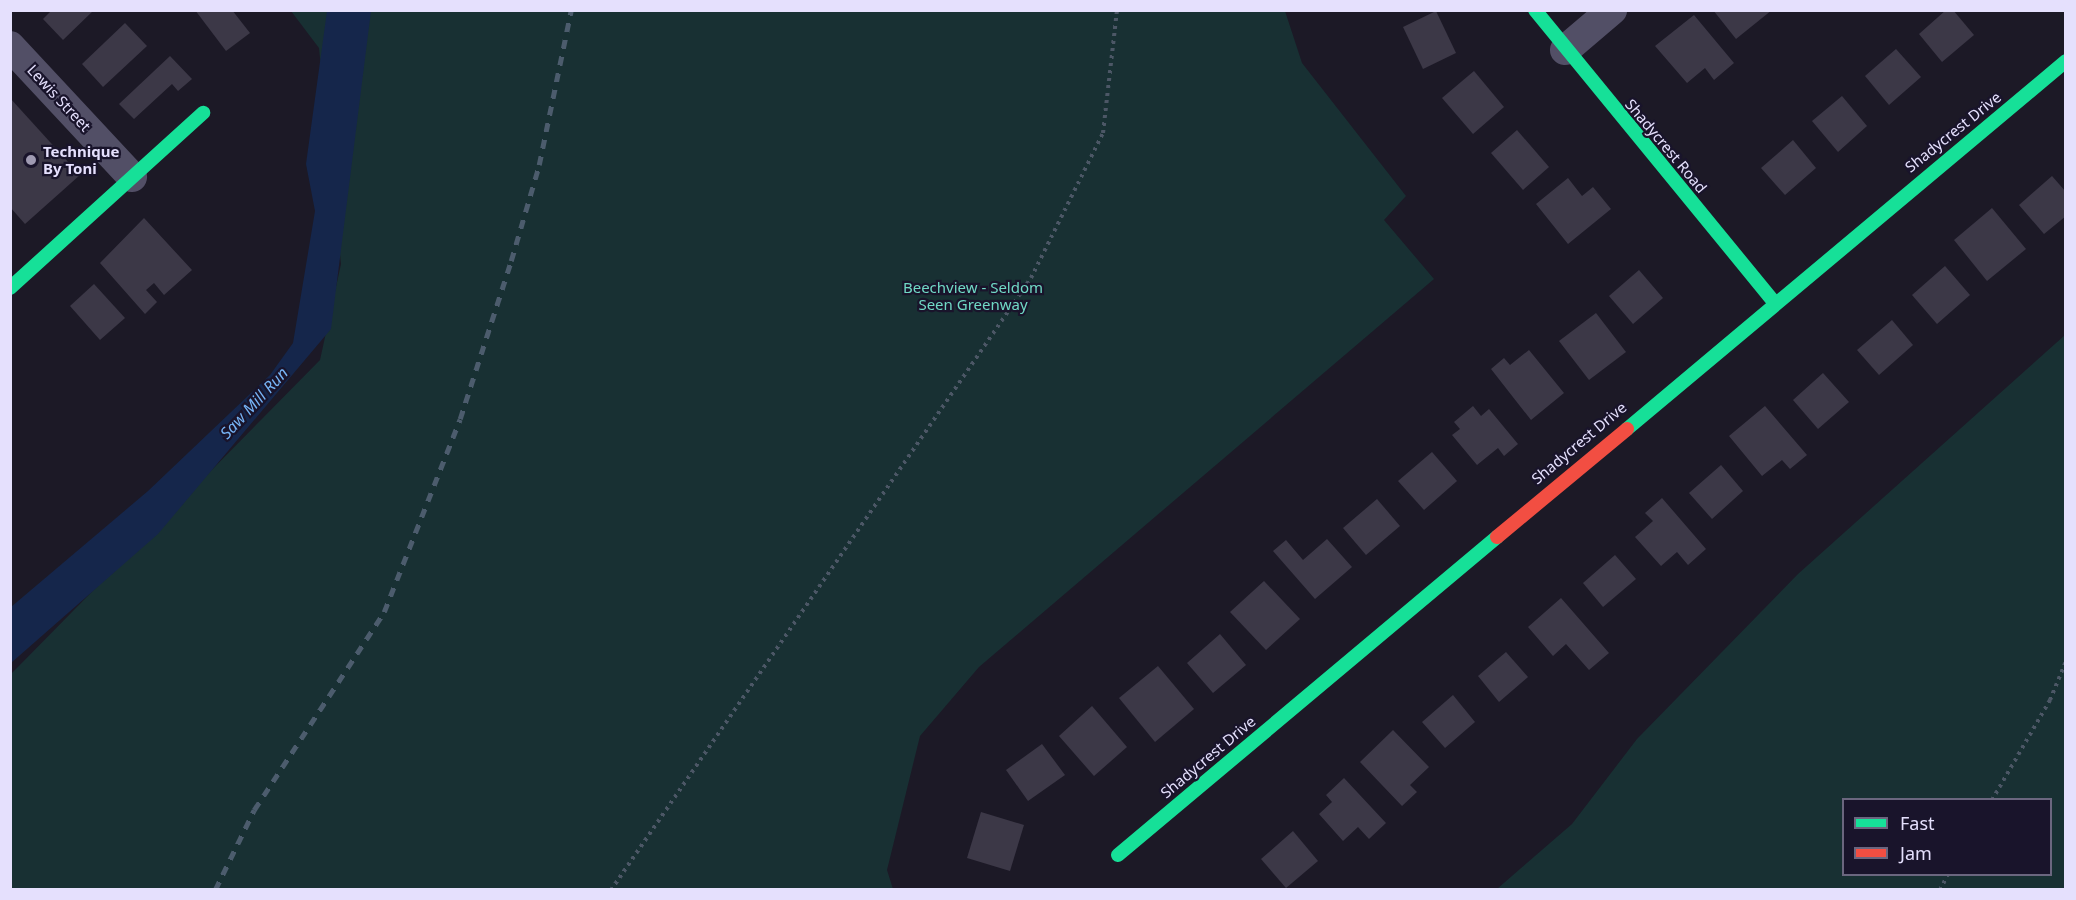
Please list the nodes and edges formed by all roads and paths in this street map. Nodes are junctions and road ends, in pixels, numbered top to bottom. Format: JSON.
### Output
{"nodes":[{"id":1,"x":1117,"y":10,"type":"edge"},
{"id":2,"x":1534,"y":10,"type":"edge"},
{"id":3,"x":1612,"y":10,"type":"edge"},
{"id":4,"x":10,"y":46,"type":"edge"},
{"id":5,"x":1565,"y":50,"type":"junction"},
{"id":6,"x":2066,"y":61,"type":"edge"},
{"id":7,"x":203,"y":113,"type":"dead end"},
{"id":8,"x":132,"y":177,"type":"junction"},
{"id":9,"x":10,"y":288,"type":"edge"},
{"id":10,"x":1773,"y":301,"type":"junction"},
{"id":11,"x":2066,"y":661,"type":"edge"},
{"id":12,"x":1993,"y":798,"type":"edge"},
{"id":13,"x":1118,"y":855,"type":"dead end"},
{"id":14,"x":1947,"y":876,"type":"edge"},
{"id":15,"x":610,"y":890,"type":"edge"},
{"id":16,"x":1940,"y":890,"type":"edge"}],
"edges":[{"from":1,"to":15,"type":"path"},
{"from":2,"to":5,"type":"street","name":"Shadycrest Road"},
{"from":3,"to":5,"type":"street"},
{"from":4,"to":8,"type":"street","name":"Lewis Street"},
{"from":5,"to":10,"type":"street","name":"Shadycrest Road"},
{"from":6,"to":10,"type":"street","name":"Shadycrest Drive"},
{"from":7,"to":8,"type":"street"},
{"from":8,"to":9,"type":"street"},
{"from":10,"to":13,"type":"street","name":"Shadycrest Drive"},
{"from":11,"to":12,"type":"path"},
{"from":14,"to":16,"type":"path"}]}
